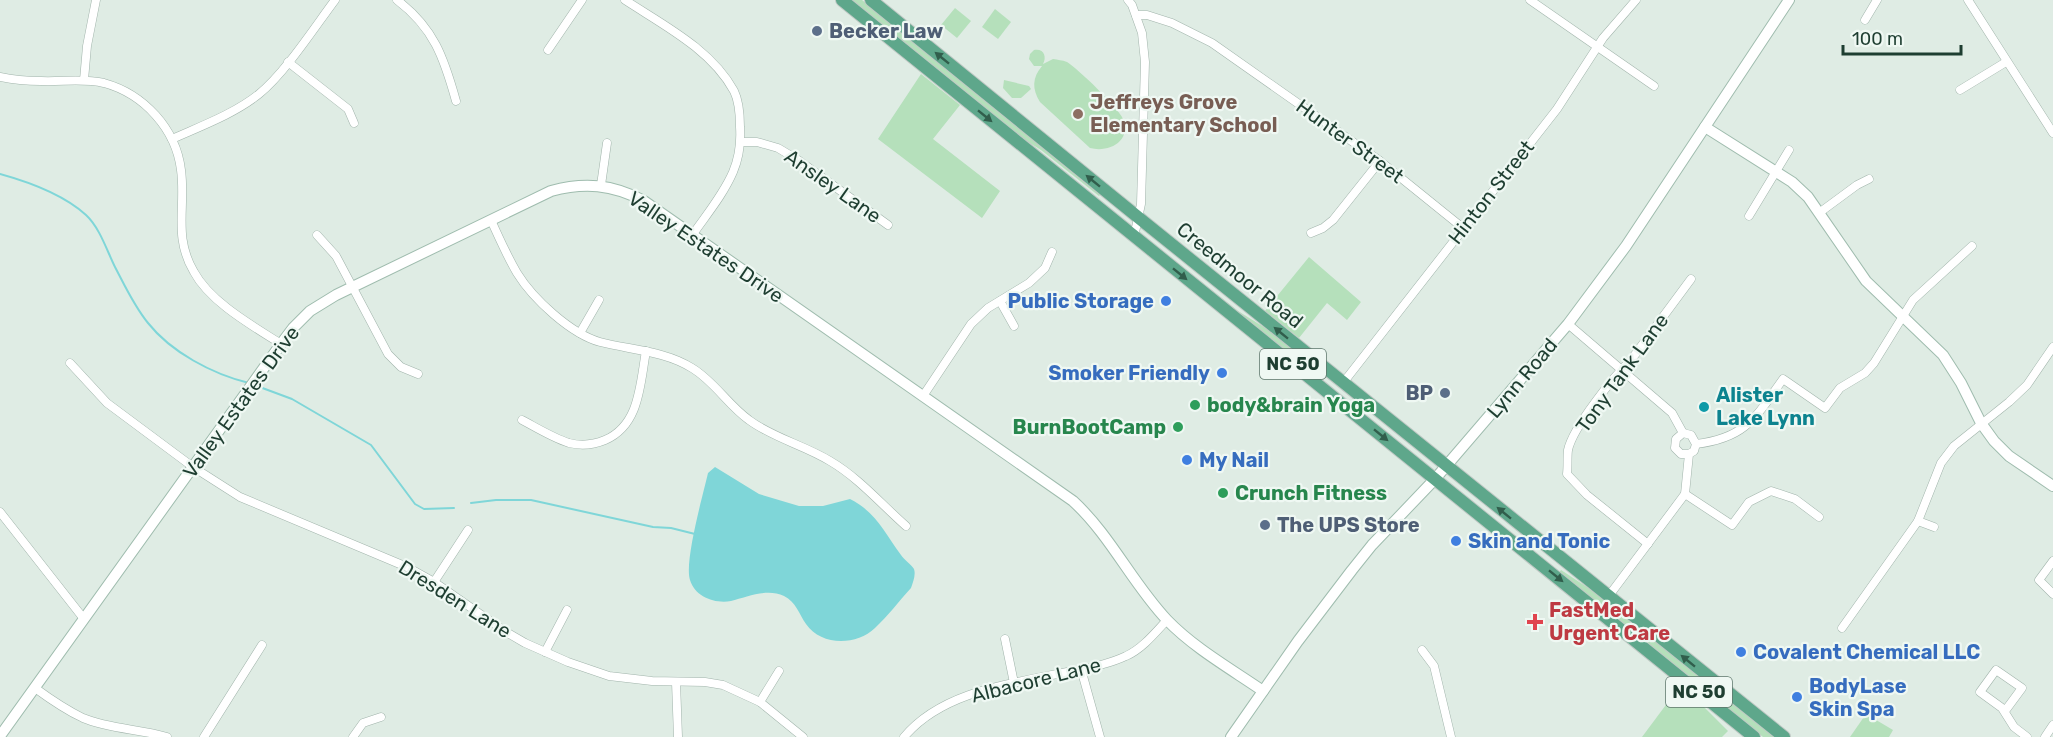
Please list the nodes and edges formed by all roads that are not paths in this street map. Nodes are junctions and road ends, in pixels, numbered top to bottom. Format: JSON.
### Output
{"nodes":[{"id":1,"x":96,"y":0,"type":"edge"},
{"id":2,"x":335,"y":0,"type":"edge"},
{"id":3,"x":397,"y":0,"type":"edge"},
{"id":4,"x":582,"y":0,"type":"edge"},
{"id":5,"x":625,"y":0,"type":"edge"},
{"id":6,"x":842,"y":0,"type":"edge"},
{"id":7,"x":871,"y":0,"type":"edge"},
{"id":8,"x":1128,"y":0,"type":"edge"},
{"id":9,"x":1530,"y":0,"type":"edge"},
{"id":10,"x":1636,"y":0,"type":"edge"},
{"id":11,"x":1789,"y":0,"type":"edge"},
{"id":12,"x":1877,"y":0,"type":"edge"},
{"id":13,"x":1968,"y":0,"type":"edge"},
{"id":14,"x":1136,"y":15,"type":"junction"},
{"id":15,"x":1865,"y":20,"type":"dead end"},
{"id":16,"x":1596,"y":47,"type":"junction"},
{"id":17,"x":548,"y":50,"type":"dead end"},
{"id":18,"x":288,"y":62,"type":"junction"},
{"id":19,"x":2006,"y":62,"type":"junction"},
{"id":20,"x":0,"y":77,"type":"edge"},
{"id":21,"x":84,"y":80,"type":"junction"},
{"id":22,"x":1654,"y":86,"type":"dead end"},
{"id":23,"x":1960,"y":90,"type":"dead end"},
{"id":24,"x":456,"y":101,"type":"dead end"},
{"id":25,"x":354,"y":123,"type":"dead end"},
{"id":26,"x":1705,"y":127,"type":"junction"},
{"id":27,"x":2053,"y":133,"type":"edge"},
{"id":28,"x":172,"y":139,"type":"junction"},
{"id":29,"x":741,"y":142,"type":"junction"},
{"id":30,"x":607,"y":143,"type":"dead end"},
{"id":31,"x":1789,"y":150,"type":"dead end"},
{"id":32,"x":1380,"y":161,"type":"junction"},
{"id":33,"x":1776,"y":172,"type":"junction"},
{"id":34,"x":1869,"y":179,"type":"dead end"},
{"id":35,"x":601,"y":185,"type":"junction"},
{"id":36,"x":1819,"y":213,"type":"junction"},
{"id":37,"x":1749,"y":216,"type":"dead end"},
{"id":38,"x":1139,"y":218,"type":"junction"},
{"id":39,"x":491,"y":220,"type":"junction"},
{"id":40,"x":888,"y":225,"type":"dead end"},
{"id":41,"x":1463,"y":228,"type":"junction"},
{"id":42,"x":1311,"y":233,"type":"dead end"},
{"id":43,"x":693,"y":234,"type":"junction"},
{"id":44,"x":317,"y":235,"type":"dead end"},
{"id":45,"x":1134,"y":238,"type":"junction"},
{"id":46,"x":1972,"y":246,"type":"dead end"},
{"id":47,"x":1052,"y":252,"type":"dead end"},
{"id":48,"x":1691,"y":279,"type":"dead end"},
{"id":49,"x":352,"y":288,"type":"junction"},
{"id":50,"x":599,"y":300,"type":"dead end"},
{"id":51,"x":1000,"y":301,"type":"junction"},
{"id":52,"x":1903,"y":315,"type":"junction"},
{"id":53,"x":1568,"y":324,"type":"junction"},
{"id":54,"x":1014,"y":326,"type":"dead end"},
{"id":55,"x":580,"y":333,"type":"junction"},
{"id":56,"x":281,"y":344,"type":"junction"},
{"id":57,"x":2053,"y":347,"type":"edge"},
{"id":58,"x":645,"y":351,"type":"junction"},
{"id":59,"x":70,"y":363,"type":"dead end"},
{"id":60,"x":1621,"y":370,"type":"junction"},
{"id":61,"x":418,"y":374,"type":"dead end"},
{"id":62,"x":1343,"y":383,"type":"junction"},
{"id":63,"x":923,"y":396,"type":"junction"},
{"id":64,"x":522,"y":420,"type":"dead end"},
{"id":65,"x":1981,"y":423,"type":"junction"},
{"id":66,"x":1683,"y":434,"type":"junction"},
{"id":67,"x":1696,"y":444,"type":"junction"},
{"id":68,"x":1689,"y":454,"type":"junction"},
{"id":69,"x":1447,"y":466,"type":"junction"},
{"id":70,"x":193,"y":467,"type":"junction"},
{"id":71,"x":1435,"y":479,"type":"junction"},
{"id":72,"x":2053,"y":486,"type":"edge"},
{"id":73,"x":1685,"y":494,"type":"junction"},
{"id":74,"x":0,"y":512,"type":"edge"},
{"id":75,"x":1819,"y":517,"type":"dead end"},
{"id":76,"x":1918,"y":521,"type":"junction"},
{"id":77,"x":906,"y":526,"type":"dead end"},
{"id":78,"x":1934,"y":527,"type":"dead end"},
{"id":79,"x":468,"y":530,"type":"dead end"},
{"id":80,"x":1648,"y":544,"type":"junction"},
{"id":81,"x":2053,"y":561,"type":"edge"},
{"id":82,"x":434,"y":582,"type":"junction"},
{"id":83,"x":2053,"y":594,"type":"edge"},
{"id":84,"x":1608,"y":597,"type":"junction"},
{"id":85,"x":567,"y":610,"type":"dead end"},
{"id":86,"x":84,"y":619,"type":"junction"},
{"id":87,"x":1167,"y":620,"type":"junction"},
{"id":88,"x":1842,"y":628,"type":"dead end"},
{"id":89,"x":1005,"y":639,"type":"dead end"},
{"id":90,"x":262,"y":645,"type":"dead end"},
{"id":91,"x":1422,"y":650,"type":"dead end"},
{"id":92,"x":544,"y":652,"type":"junction"},
{"id":93,"x":1081,"y":669,"type":"junction"},
{"id":94,"x":779,"y":670,"type":"dead end"},
{"id":95,"x":676,"y":682,"type":"junction"},
{"id":96,"x":1014,"y":683,"type":"junction"},
{"id":97,"x":35,"y":688,"type":"junction"},
{"id":98,"x":1263,"y":691,"type":"junction"},
{"id":99,"x":760,"y":702,"type":"junction"},
{"id":100,"x":2005,"y":711,"type":"junction"},
{"id":101,"x":381,"y":717,"type":"dead end"},
{"id":102,"x":2053,"y":725,"type":"edge"},
{"id":103,"x":0,"y":736,"type":"edge"},
{"id":104,"x":166,"y":737,"type":"edge"},
{"id":105,"x":204,"y":737,"type":"edge"},
{"id":106,"x":353,"y":737,"type":"edge"},
{"id":107,"x":678,"y":737,"type":"edge"},
{"id":108,"x":803,"y":737,"type":"edge"},
{"id":109,"x":904,"y":737,"type":"edge"},
{"id":110,"x":1100,"y":737,"type":"edge"},
{"id":111,"x":1231,"y":737,"type":"edge"},
{"id":112,"x":1451,"y":737,"type":"edge"},
{"id":113,"x":1754,"y":737,"type":"edge"},
{"id":114,"x":1784,"y":737,"type":"edge"},
{"id":115,"x":2027,"y":737,"type":"edge"},
{"id":116,"x":2046,"y":737,"type":"edge"}],
"edges":[{"from":1,"to":21,"type":"street"},
{"from":2,"to":18,"type":"street"},
{"from":3,"to":24,"type":"street"},
{"from":4,"to":17,"type":"street"},
{"from":5,"to":29,"type":"street"},
{"from":6,"to":45,"type":"main road","name":"Creedmoor Road","number":"NC 50","one_way":true},
{"from":38,"to":7,"type":"main road","name":"Creedmoor Road","number":"NC 50","one_way":true},
{"from":8,"to":14,"type":"street"},
{"from":9,"to":16,"type":"street"},
{"from":10,"to":16,"type":"street","name":"Hinton Street"},
{"from":11,"to":26,"type":"street","name":"Lynn Road"},
{"from":12,"to":15,"type":"street"},
{"from":13,"to":19,"type":"street"},
{"from":14,"to":32,"type":"street","name":"Hunter Street"},
{"from":14,"to":38,"type":"street"},
{"from":16,"to":22,"type":"street"},
{"from":16,"to":41,"type":"street","name":"Hinton Street"},
{"from":18,"to":25,"type":"street"},
{"from":18,"to":28,"type":"street"},
{"from":19,"to":23,"type":"street"},
{"from":19,"to":27,"type":"street"},
{"from":20,"to":21,"type":"street"},
{"from":21,"to":28,"type":"street"},
{"from":26,"to":33,"type":"street"},
{"from":26,"to":53,"type":"street","name":"Lynn Road"},
{"from":28,"to":56,"type":"street"},
{"from":29,"to":40,"type":"street","name":"Ansley Lane"},
{"from":29,"to":43,"type":"street"},
{"from":30,"to":35,"type":"street"},
{"from":31,"to":33,"type":"street"},
{"from":32,"to":41,"type":"street","name":"Hunter Street"},
{"from":32,"to":42,"type":"street"},
{"from":33,"to":36,"type":"street"},
{"from":33,"to":37,"type":"street"},
{"from":34,"to":36,"type":"street"},
{"from":35,"to":39,"type":"street","name":"Valley Estates Drive"},
{"from":35,"to":43,"type":"street","name":"Valley Estates Drive"},
{"from":36,"to":52,"type":"street"},
{"from":38,"to":45,"type":"street"},
{"from":62,"to":38,"type":"main road","name":"Creedmoor Road","number":"NC 50","one_way":true},
{"from":39,"to":49,"type":"street","name":"Valley Estates Drive"},
{"from":39,"to":55,"type":"street"},
{"from":41,"to":62,"type":"street","name":"Hinton Street"},
{"from":43,"to":63,"type":"street","name":"Valley Estates Drive"},
{"from":44,"to":49,"type":"street"},
{"from":45,"to":71,"type":"main road","name":"Creedmoor Road","number":"NC 50","one_way":true},
{"from":46,"to":52,"type":"street"},
{"from":47,"to":51,"type":"street"},
{"from":48,"to":60,"type":"street","name":"Tony Tank Lane"},
{"from":49,"to":56,"type":"street","name":"Valley Estates Drive"},
{"from":49,"to":61,"type":"street"},
{"from":50,"to":55,"type":"street"},
{"from":51,"to":54,"type":"street"},
{"from":51,"to":63,"type":"street"},
{"from":52,"to":65,"type":"street"},
{"from":52,"to":67,"type":"street"},
{"from":53,"to":60,"type":"street"},
{"from":53,"to":69,"type":"street","name":"Lynn Road"},
{"from":55,"to":58,"type":"street"},
{"from":56,"to":70,"type":"street","name":"Valley Estates Drive"},
{"from":57,"to":65,"type":"street"},
{"from":58,"to":64,"type":"street"},
{"from":58,"to":77,"type":"street"},
{"from":59,"to":70,"type":"street","name":"Dresden Lane"},
{"from":60,"to":66,"type":"street"},
{"from":60,"to":80,"type":"street","name":"Tony Tank Lane"},
{"from":62,"to":69,"type":"main road","name":"Creedmoor Road","number":"NC 50"},
{"from":63,"to":87,"type":"street","name":"Valley Estates Drive"},
{"from":65,"to":72,"type":"street"},
{"from":65,"to":76,"type":"street"},
{"from":66,"to":67,"type":"street"},
{"from":66,"to":68,"type":"street"},
{"from":67,"to":68,"type":"street"},
{"from":68,"to":73,"type":"street"},
{"from":69,"to":71,"type":"street","name":"Lynn Road"},
{"from":84,"to":69,"type":"main road","name":"Creedmoor Road","number":"NC 50","one_way":true},
{"from":70,"to":82,"type":"street","name":"Dresden Lane"},
{"from":70,"to":86,"type":"street","name":"Valley Estates Drive"},
{"from":71,"to":98,"type":"street","name":"Lynn Road"},
{"from":71,"to":113,"type":"main road","name":"Creedmoor Road","number":"NC 50","one_way":true},
{"from":73,"to":75,"type":"street"},
{"from":73,"to":80,"type":"street"},
{"from":74,"to":86,"type":"street"},
{"from":76,"to":78,"type":"street"},
{"from":76,"to":88,"type":"street"},
{"from":79,"to":82,"type":"street"},
{"from":80,"to":84,"type":"street"},
{"from":81,"to":83,"type":"street"},
{"from":82,"to":92,"type":"street","name":"Dresden Lane"},
{"from":114,"to":84,"type":"main road","name":"Creedmoor Road","number":"NC 50","one_way":true},
{"from":85,"to":92,"type":"street"},
{"from":86,"to":97,"type":"street","name":"Valley Estates Drive"},
{"from":87,"to":93,"type":"street","name":"Albacore Lane"},
{"from":87,"to":98,"type":"street","name":"Valley Estates Drive"},
{"from":89,"to":96,"type":"street"},
{"from":90,"to":105,"type":"street"},
{"from":91,"to":112,"type":"street"},
{"from":92,"to":95,"type":"street","name":"Dresden Lane"},
{"from":93,"to":96,"type":"street","name":"Albacore Lane"},
{"from":93,"to":110,"type":"street"},
{"from":94,"to":99,"type":"street"},
{"from":95,"to":99,"type":"street","name":"Dresden Lane"},
{"from":95,"to":107,"type":"street"},
{"from":96,"to":109,"type":"street","name":"Albacore Lane"},
{"from":97,"to":103,"type":"street","name":"Valley Estates Drive"},
{"from":97,"to":104,"type":"street"},
{"from":98,"to":111,"type":"street","name":"Lynn Road"},
{"from":99,"to":108,"type":"street","name":"Dresden Lane"},
{"from":100,"to":100,"type":"street"},
{"from":100,"to":115,"type":"street"},
{"from":101,"to":106,"type":"street"},
{"from":102,"to":116,"type":"street"}]}
